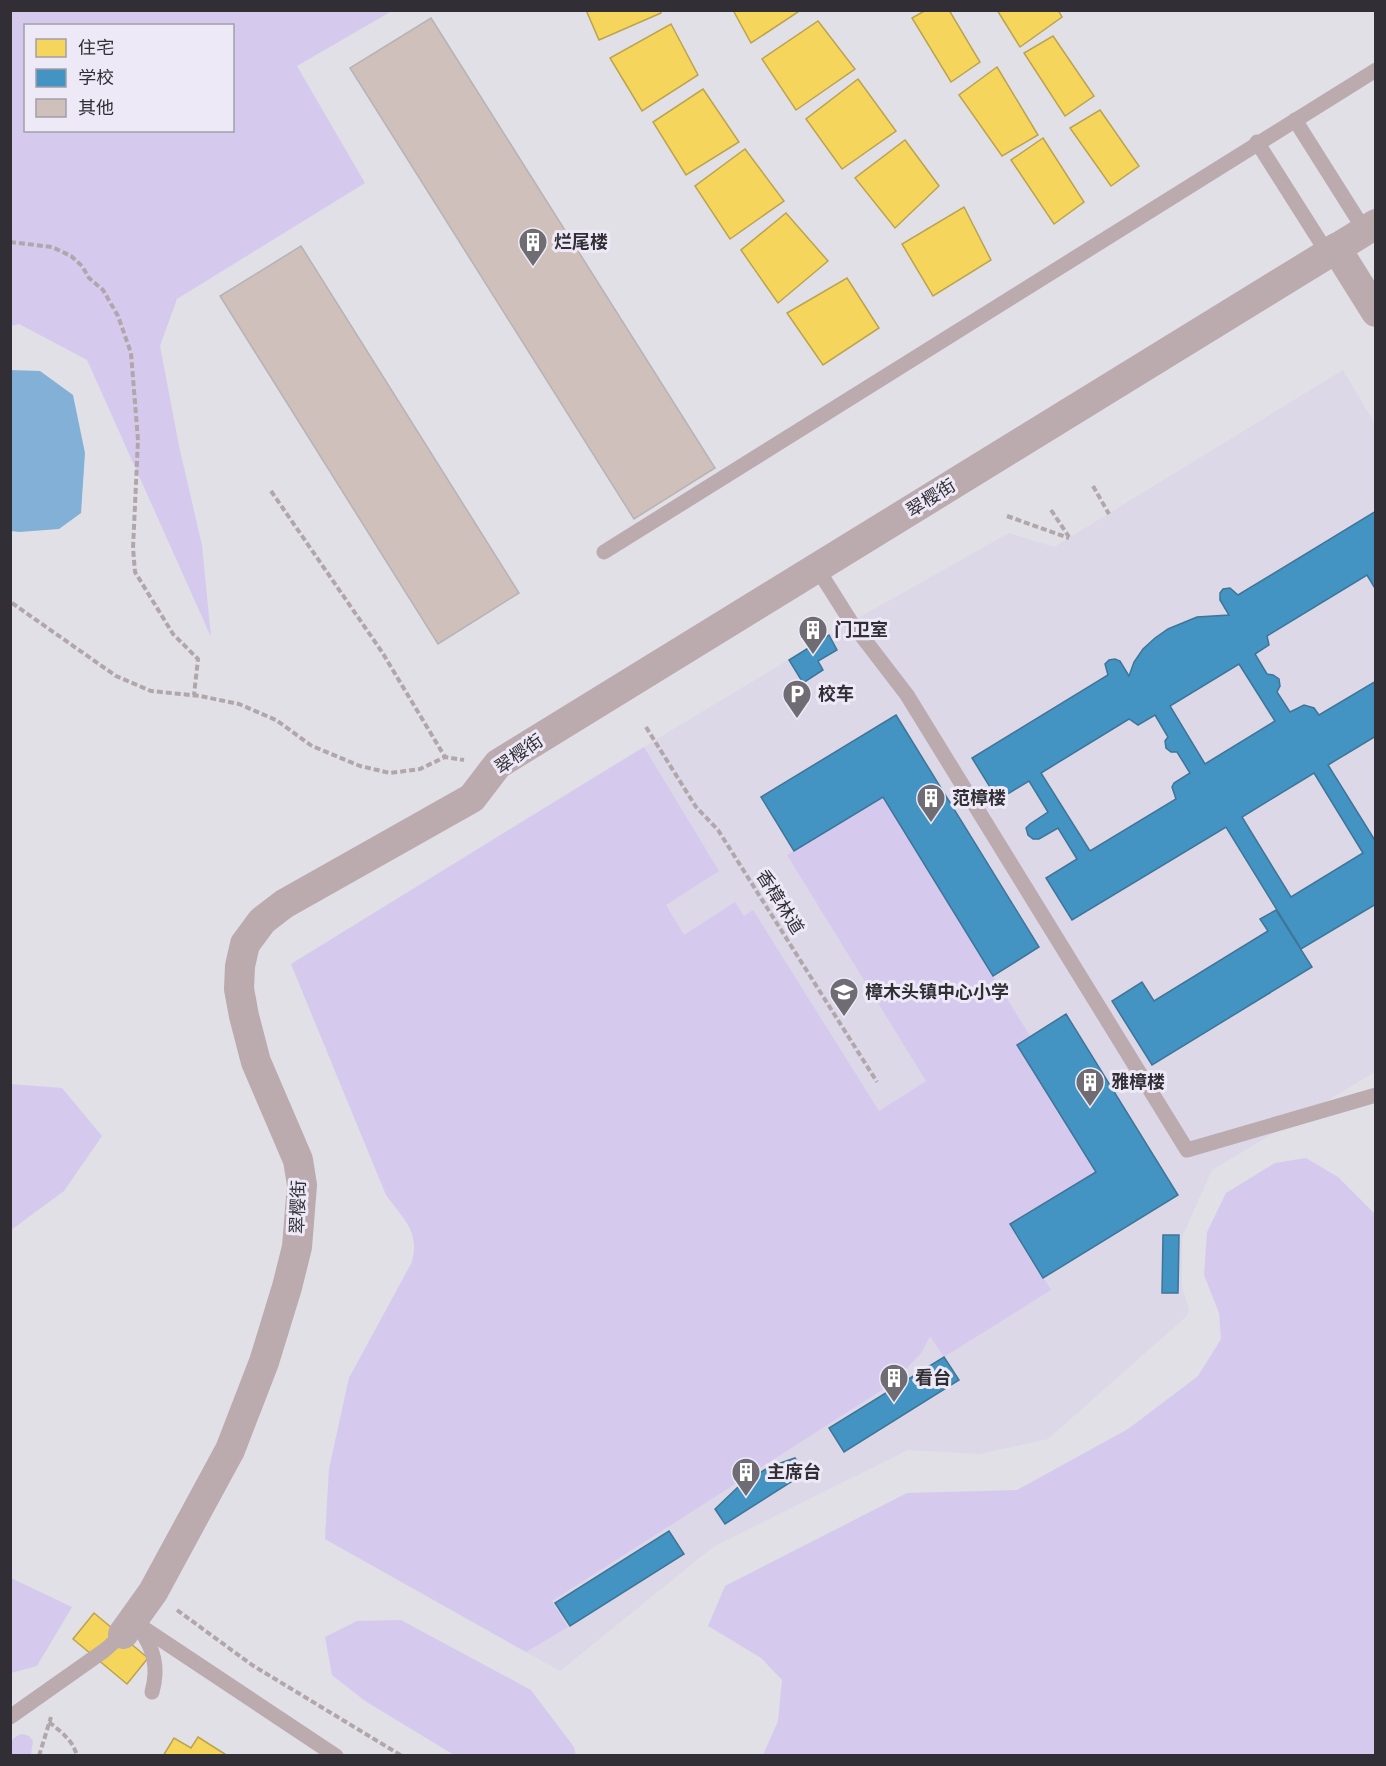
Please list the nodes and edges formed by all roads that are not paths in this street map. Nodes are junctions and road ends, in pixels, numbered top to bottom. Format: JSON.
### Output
{"nodes":[{"id":1,"x":1376,"y":70,"type":"edge"},
{"id":2,"x":1294,"y":120,"type":"junction"},
{"id":3,"x":1257,"y":142,"type":"junction"},
{"id":4,"x":1370,"y":227,"type":"edge"},
{"id":5,"x":1332,"y":251,"type":"junction"},
{"id":6,"x":1376,"y":312,"type":"edge"},
{"id":7,"x":604,"y":552,"type":"dead end"},
{"id":8,"x":817,"y":568,"type":"junction"},
{"id":9,"x":1376,"y":1095,"type":"edge"},
{"id":10,"x":128,"y":1628,"type":"junction"},
{"id":11,"x":152,"y":1692,"type":"dead end"},
{"id":12,"x":35,"y":1700,"type":"junction"},
{"id":13,"x":10,"y":1705,"type":"edge"},
{"id":14,"x":10,"y":1717,"type":"edge"},
{"id":15,"x":336,"y":1755,"type":"edge"}],
"edges":[{"from":1,"to":2,"type":"lane"},
{"from":2,"to":3,"type":"lane"},
{"from":2,"to":4,"type":"lane"},
{"from":3,"to":5,"type":"lane"},
{"from":3,"to":7,"type":"lane"},
{"from":4,"to":5,"type":"street","name":"翠樱街"},
{"from":5,"to":6,"type":"street"},
{"from":5,"to":8,"type":"street","name":"翠樱街"},
{"from":8,"to":9,"type":"lane"},
{"from":8,"to":10,"type":"street","name":"翠樱街"},
{"from":10,"to":11,"type":"lane"},
{"from":10,"to":12,"type":"lane"},
{"from":10,"to":15,"type":"lane"},
{"from":12,"to":13,"type":"lane"},
{"from":12,"to":14,"type":"lane"}]}
